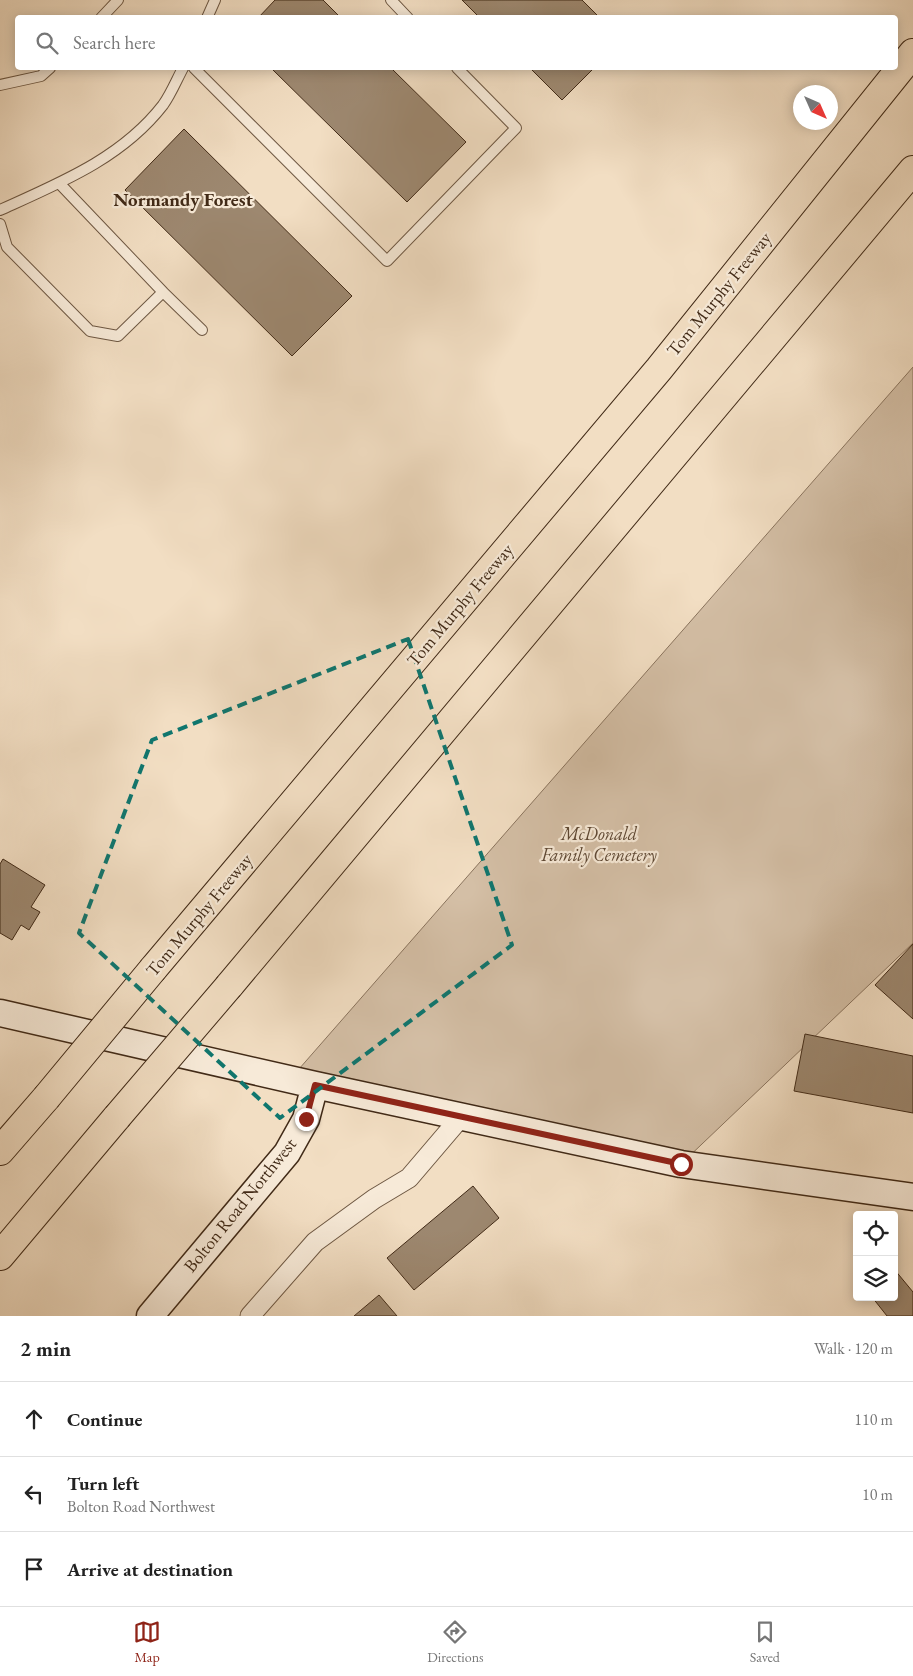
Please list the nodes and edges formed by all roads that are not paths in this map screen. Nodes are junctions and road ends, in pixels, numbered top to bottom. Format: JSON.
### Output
{"nodes":[{"id":1,"x":118,"y":0,"type":"edge"},
{"id":2,"x":215,"y":0,"type":"edge"},
{"id":3,"x":391,"y":0,"type":"edge"},
{"id":4,"x":103,"y":15,"type":"edge"},
{"id":5,"x":208,"y":15,"type":"edge"},
{"id":6,"x":405,"y":15,"type":"edge"},
{"id":7,"x":913,"y":53,"type":"edge"},
{"id":8,"x":48,"y":70,"type":"edge"},
{"id":9,"x":182,"y":70,"type":"edge"},
{"id":10,"x":196,"y":70,"type":"edge"},
{"id":11,"x":458,"y":70,"type":"edge"},
{"id":12,"x":0,"y":85,"type":"edge"},
{"id":13,"x":913,"y":170,"type":"edge"},
{"id":14,"x":59,"y":183,"type":"junction"},
{"id":15,"x":0,"y":210,"type":"edge"},
{"id":16,"x":0,"y":224,"type":"edge"},
{"id":17,"x":163,"y":292,"type":"junction"},
{"id":18,"x":202,"y":330,"type":"dead end"},
{"id":19,"x":0,"y":1012,"type":"edge"},
{"id":20,"x":315,"y":1085,"type":"junction"},
{"id":21,"x":461,"y":1117,"type":"junction"},
{"id":22,"x":0,"y":1151,"type":"edge"},
{"id":23,"x":913,"y":1197,"type":"edge"},
{"id":24,"x":0,"y":1256,"type":"edge"},
{"id":25,"x":150,"y":1316,"type":"edge"},
{"id":26,"x":250,"y":1316,"type":"edge"}],
"edges":[{"from":1,"to":4,"type":"lane"},
{"from":2,"to":5,"type":"lane"},
{"from":3,"to":6,"type":"lane"},
{"from":7,"to":22,"type":"highway","name":"Tom Murphy Freeway","bridge":true},
{"from":8,"to":12,"type":"lane"},
{"from":9,"to":14,"type":"lane"},
{"from":10,"to":11,"type":"lane"},
{"from":13,"to":24,"type":"highway","bridge":true},
{"from":14,"to":15,"type":"lane"},
{"from":14,"to":17,"type":"lane"},
{"from":16,"to":17,"type":"lane"},
{"from":17,"to":18,"type":"lane"},
{"from":19,"to":20,"type":"main road"},
{"from":20,"to":21,"type":"main road"},
{"from":20,"to":25,"type":"main road","name":"Bolton Road Northwest"},
{"from":21,"to":23,"type":"main road"},
{"from":21,"to":26,"type":"street"}]}
